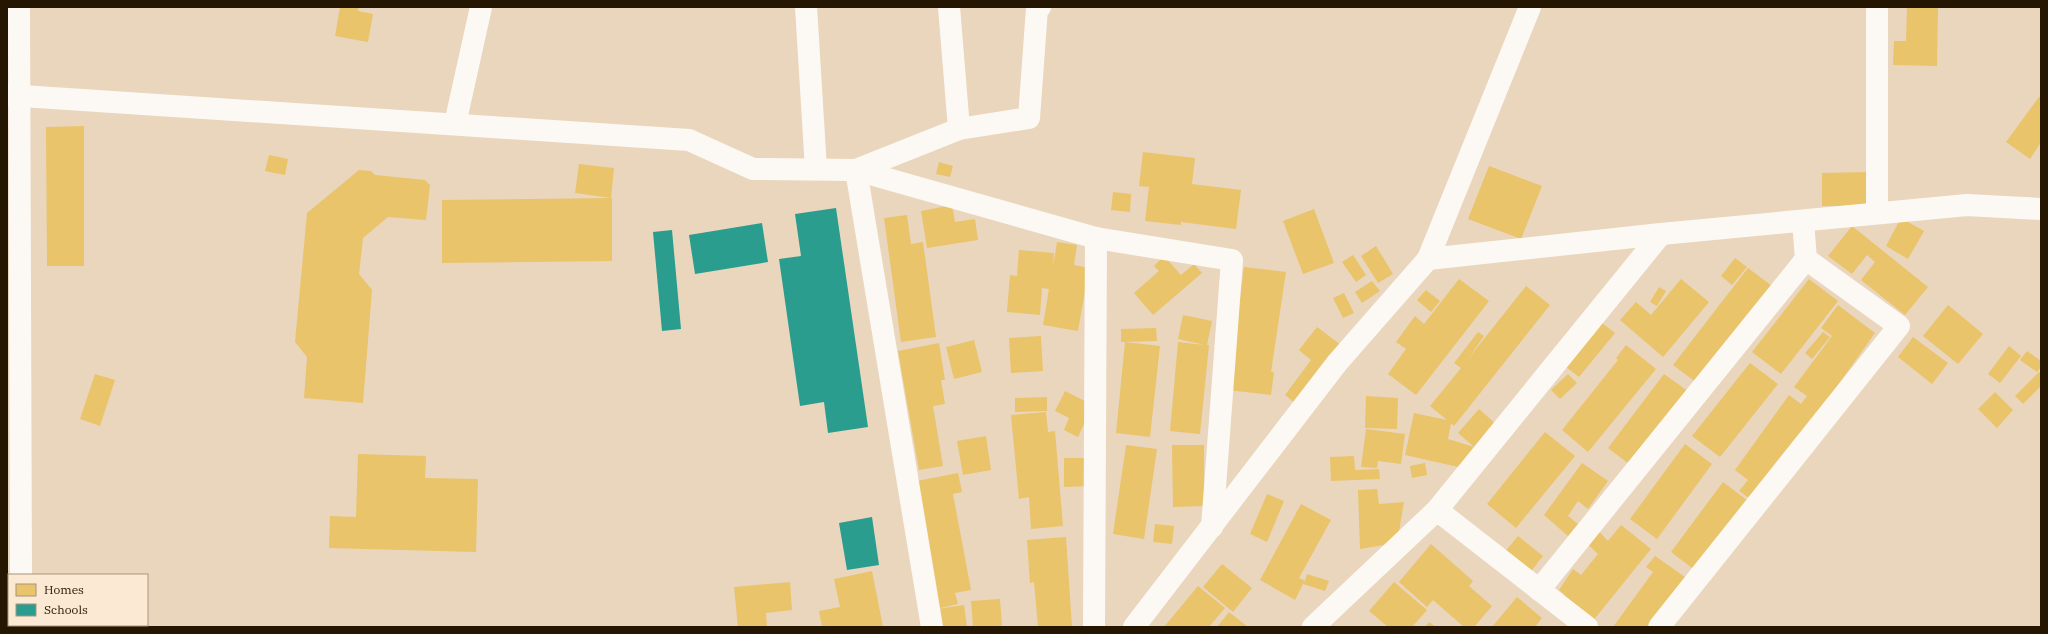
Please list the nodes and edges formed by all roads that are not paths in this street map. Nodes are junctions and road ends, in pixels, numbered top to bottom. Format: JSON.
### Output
{"nodes":[{"id":1,"x":19,"y":7,"type":"edge"},
{"id":2,"x":481,"y":7,"type":"edge"},
{"id":3,"x":806,"y":7,"type":"edge"},
{"id":4,"x":949,"y":7,"type":"edge"},
{"id":5,"x":1040,"y":7,"type":"edge"},
{"id":6,"x":1530,"y":7,"type":"edge"},
{"id":7,"x":1877,"y":7,"type":"edge"},
{"id":8,"x":13,"y":96,"type":"edge"},
{"id":9,"x":454,"y":124,"type":"junction"},
{"id":10,"x":959,"y":129,"type":"junction"},
{"id":11,"x":816,"y":169,"type":"junction"},
{"id":12,"x":856,"y":170,"type":"junction"},
{"id":13,"x":2039,"y":205,"type":"edge"},
{"id":14,"x":1877,"y":213,"type":"junction"},
{"id":15,"x":1803,"y":221,"type":"junction"},
{"id":16,"x":1661,"y":234,"type":"junction"},
{"id":17,"x":1096,"y":238,"type":"junction"},
{"id":18,"x":1428,"y":259,"type":"junction"},
{"id":19,"x":1806,"y":259,"type":"junction"},
{"id":20,"x":1437,"y":510,"type":"junction"},
{"id":21,"x":1212,"y":527,"type":"junction"},
{"id":22,"x":16,"y":568,"type":"edge"},
{"id":23,"x":1539,"y":590,"type":"junction"},
{"id":24,"x":1140,"y":625,"type":"edge"},
{"id":25,"x":932,"y":627,"type":"edge"},
{"id":26,"x":1094,"y":627,"type":"edge"},
{"id":27,"x":1313,"y":627,"type":"edge"},
{"id":28,"x":1587,"y":627,"type":"edge"},
{"id":29,"x":1659,"y":627,"type":"edge"}],
"edges":[{"from":1,"to":8,"type":"street"},
{"from":2,"to":9,"type":"street"},
{"from":3,"to":11,"type":"street"},
{"from":4,"to":10,"type":"street"},
{"from":5,"to":10,"type":"street"},
{"from":6,"to":18,"type":"street"},
{"from":7,"to":14,"type":"street"},
{"from":8,"to":9,"type":"street"},
{"from":8,"to":22,"type":"street"},
{"from":9,"to":11,"type":"street"},
{"from":10,"to":12,"type":"street"},
{"from":11,"to":12,"type":"street"},
{"from":12,"to":17,"type":"street"},
{"from":12,"to":25,"type":"street"},
{"from":13,"to":14,"type":"street"},
{"from":14,"to":15,"type":"street"},
{"from":15,"to":16,"type":"street"},
{"from":15,"to":19,"type":"street"},
{"from":16,"to":18,"type":"street"},
{"from":16,"to":20,"type":"street"},
{"from":17,"to":21,"type":"street"},
{"from":17,"to":26,"type":"street"},
{"from":18,"to":21,"type":"street"},
{"from":19,"to":23,"type":"street"},
{"from":19,"to":29,"type":"street"},
{"from":20,"to":23,"type":"street"},
{"from":20,"to":27,"type":"street"},
{"from":21,"to":24,"type":"street"},
{"from":23,"to":28,"type":"street"}]}
